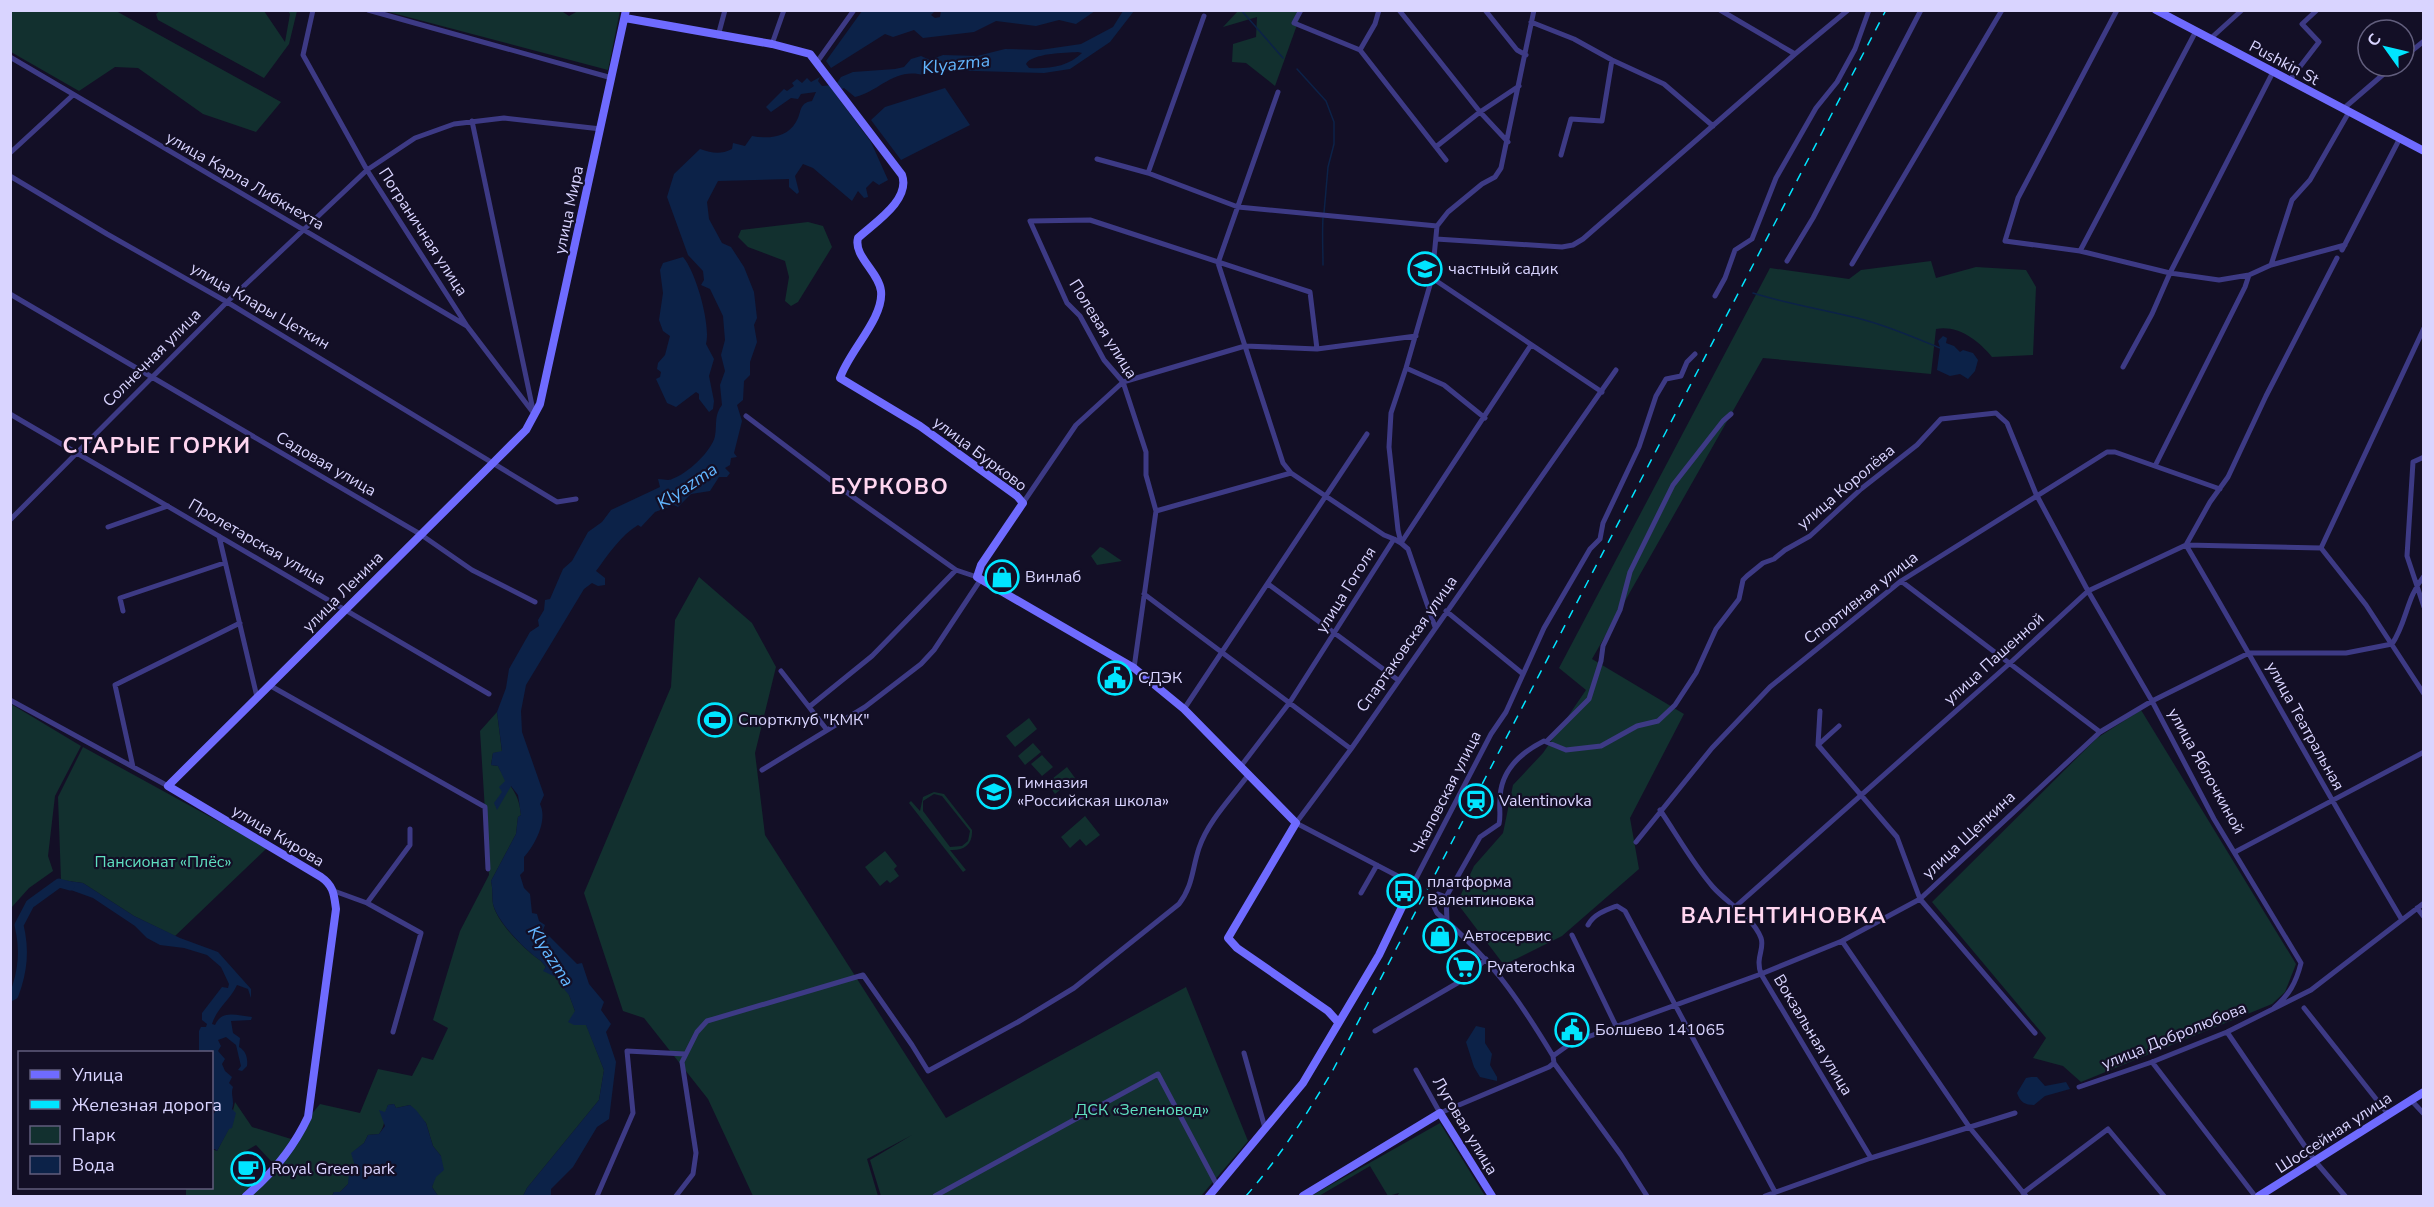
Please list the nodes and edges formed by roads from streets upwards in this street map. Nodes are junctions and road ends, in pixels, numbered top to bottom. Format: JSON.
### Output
{"nodes":[{"id":1,"x":313,"y":10,"type":"edge"},
{"id":2,"x":368,"y":10,"type":"edge"},
{"id":3,"x":725,"y":10,"type":"edge"},
{"id":4,"x":784,"y":10,"type":"edge"},
{"id":5,"x":854,"y":10,"type":"edge"},
{"id":6,"x":1301,"y":10,"type":"edge"},
{"id":7,"x":1379,"y":10,"type":"edge"},
{"id":8,"x":1399,"y":10,"type":"edge"},
{"id":9,"x":1485,"y":10,"type":"edge"},
{"id":10,"x":1534,"y":10,"type":"edge"},
{"id":11,"x":1720,"y":10,"type":"edge"},
{"id":12,"x":1848,"y":10,"type":"edge"},
{"id":13,"x":1869,"y":10,"type":"edge"},
{"id":14,"x":1921,"y":10,"type":"edge"},
{"id":15,"x":2002,"y":10,"type":"edge"},
{"id":16,"x":2117,"y":10,"type":"edge"},
{"id":17,"x":2156,"y":10,"type":"edge"},
{"id":18,"x":2241,"y":10,"type":"edge"},
{"id":19,"x":2317,"y":10,"type":"edge"},
{"id":20,"x":625,"y":14,"type":"edge"},
{"id":21,"x":1204,"y":16,"type":"dead end"},
{"id":22,"x":1532,"y":22,"type":"junction"},
{"id":23,"x":2196,"y":31,"type":"junction"},
{"id":24,"x":718,"y":36,"type":"junction"},
{"id":25,"x":2210,"y":39,"type":"junction"},
{"id":26,"x":772,"y":44,"type":"junction"},
{"id":27,"x":1360,"y":50,"type":"junction"},
{"id":28,"x":1795,"y":54,"type":"junction"},
{"id":29,"x":1526,"y":55,"type":"junction"},
{"id":30,"x":10,"y":57,"type":"edge"},
{"id":31,"x":1612,"y":60,"type":"junction"},
{"id":32,"x":818,"y":62,"type":"junction"},
{"id":33,"x":2273,"y":72,"type":"junction"},
{"id":34,"x":613,"y":78,"type":"junction"},
{"id":35,"x":2380,"y":78,"type":"edge"},
{"id":36,"x":2289,"y":81,"type":"junction"},
{"id":37,"x":1520,"y":86,"type":"junction"},
{"id":38,"x":1278,"y":92,"type":"dead end"},
{"id":39,"x":73,"y":95,"type":"junction"},
{"id":40,"x":2346,"y":110,"type":"junction"},
{"id":41,"x":1480,"y":112,"type":"junction"},
{"id":42,"x":472,"y":121,"type":"junction"},
{"id":43,"x":1713,"y":126,"type":"junction"},
{"id":44,"x":601,"y":129,"type":"junction"},
{"id":45,"x":2400,"y":138,"type":"junction"},
{"id":46,"x":1508,"y":142,"type":"junction"},
{"id":47,"x":1437,"y":146,"type":"junction"},
{"id":48,"x":2424,"y":151,"type":"edge"},
{"id":49,"x":10,"y":153,"type":"edge"},
{"id":50,"x":1561,"y":155,"type":"dead end"},
{"id":51,"x":1096,"y":159,"type":"dead end"},
{"id":52,"x":1446,"y":160,"type":"dead end"},
{"id":53,"x":367,"y":170,"type":"junction"},
{"id":54,"x":1149,"y":173,"type":"junction"},
{"id":55,"x":10,"y":176,"type":"edge"},
{"id":56,"x":1238,"y":207,"type":"junction"},
{"id":57,"x":1437,"y":226,"type":"junction"},
{"id":58,"x":303,"y":230,"type":"junction"},
{"id":59,"x":1437,"y":239,"type":"junction"},
{"id":60,"x":2080,"y":251,"type":"junction"},
{"id":61,"x":2337,"y":258,"type":"dead end"},
{"id":62,"x":1787,"y":261,"type":"dead end"},
{"id":63,"x":1218,"y":263,"type":"junction"},
{"id":64,"x":1852,"y":264,"type":"dead end"},
{"id":65,"x":2271,"y":265,"type":"junction"},
{"id":66,"x":2170,"y":273,"type":"junction"},
{"id":67,"x":2248,"y":275,"type":"junction"},
{"id":68,"x":1431,"y":278,"type":"junction"},
{"id":69,"x":10,"y":294,"type":"edge"},
{"id":70,"x":1715,"y":296,"type":"dead end"},
{"id":71,"x":227,"y":302,"type":"junction"},
{"id":72,"x":467,"y":326,"type":"junction"},
{"id":73,"x":2424,"y":328,"type":"edge"},
{"id":74,"x":1416,"y":336,"type":"junction"},
{"id":75,"x":1531,"y":345,"type":"junction"},
{"id":76,"x":1245,"y":346,"type":"junction"},
{"id":77,"x":1317,"y":349,"type":"junction"},
{"id":78,"x":1695,"y":354,"type":"dead end"},
{"id":79,"x":2122,"y":367,"type":"dead end"},
{"id":80,"x":1406,"y":368,"type":"junction"},
{"id":81,"x":1616,"y":369,"type":"dead end"},
{"id":82,"x":152,"y":378,"type":"junction"},
{"id":83,"x":1123,"y":382,"type":"junction"},
{"id":84,"x":1602,"y":392,"type":"junction"},
{"id":85,"x":534,"y":413,"type":"junction"},
{"id":86,"x":10,"y":414,"type":"edge"},
{"id":87,"x":1731,"y":414,"type":"dead end"},
{"id":88,"x":746,"y":416,"type":"dead end"},
{"id":89,"x":1485,"y":418,"type":"junction"},
{"id":90,"x":1367,"y":434,"type":"dead end"},
{"id":91,"x":76,"y":452,"type":"junction"},
{"id":92,"x":2424,"y":457,"type":"edge"},
{"id":93,"x":494,"y":462,"type":"junction"},
{"id":94,"x":2155,"y":466,"type":"junction"},
{"id":95,"x":1291,"y":473,"type":"junction"},
{"id":96,"x":2220,"y":489,"type":"junction"},
{"id":97,"x":2037,"y":494,"type":"junction"},
{"id":98,"x":1327,"y":495,"type":"junction"},
{"id":99,"x":576,"y":499,"type":"dead end"},
{"id":100,"x":1023,"y":504,"type":"junction"},
{"id":101,"x":168,"y":506,"type":"junction"},
{"id":102,"x":1156,"y":511,"type":"junction"},
{"id":103,"x":10,"y":520,"type":"edge"},
{"id":104,"x":108,"y":527,"type":"dead end"},
{"id":105,"x":420,"y":534,"type":"junction"},
{"id":106,"x":219,"y":536,"type":"junction"},
{"id":107,"x":1394,"y":539,"type":"junction"},
{"id":108,"x":1401,"y":543,"type":"junction"},
{"id":109,"x":2186,"y":545,"type":"junction"},
{"id":110,"x":2321,"y":548,"type":"junction"},
{"id":111,"x":224,"y":563,"type":"junction"},
{"id":112,"x":956,"y":570,"type":"junction"},
{"id":113,"x":2424,"y":576,"type":"edge"},
{"id":114,"x":979,"y":578,"type":"junction"},
{"id":115,"x":1901,"y":581,"type":"junction"},
{"id":116,"x":1268,"y":584,"type":"junction"},
{"id":117,"x":2416,"y":585,"type":"junction"},
{"id":118,"x":2088,"y":591,"type":"junction"},
{"id":119,"x":1144,"y":594,"type":"junction"},
{"id":120,"x":535,"y":602,"type":"dead end"},
{"id":121,"x":2424,"y":607,"type":"edge"},
{"id":122,"x":345,"y":610,"type":"junction"},
{"id":123,"x":123,"y":611,"type":"dead end"},
{"id":124,"x":1446,"y":611,"type":"junction"},
{"id":125,"x":240,"y":623,"type":"junction"},
{"id":126,"x":1436,"y":627,"type":"junction"},
{"id":127,"x":1334,"y":634,"type":"junction"},
{"id":128,"x":2392,"y":644,"type":"junction"},
{"id":129,"x":2249,"y":653,"type":"junction"},
{"id":130,"x":1222,"y":654,"type":"junction"},
{"id":131,"x":2009,"y":664,"type":"junction"},
{"id":132,"x":1134,"y":668,"type":"junction"},
{"id":133,"x":781,"y":671,"type":"dead end"},
{"id":134,"x":1523,"y":674,"type":"junction"},
{"id":135,"x":1398,"y":680,"type":"junction"},
{"id":136,"x":269,"y":685,"type":"junction"},
{"id":137,"x":489,"y":694,"type":"dead end"},
{"id":138,"x":2424,"y":694,"type":"edge"},
{"id":139,"x":257,"y":697,"type":"junction"},
{"id":140,"x":10,"y":700,"type":"edge"},
{"id":141,"x":2152,"y":701,"type":"junction"},
{"id":142,"x":1290,"y":702,"type":"junction"},
{"id":143,"x":808,"y":707,"type":"junction"},
{"id":144,"x":1184,"y":709,"type":"junction"},
{"id":145,"x":1820,"y":711,"type":"dead end"},
{"id":146,"x":1839,"y":726,"type":"dead end"},
{"id":147,"x":827,"y":730,"type":"junction"},
{"id":148,"x":2100,"y":732,"type":"junction"},
{"id":149,"x":1547,"y":741,"type":"junction"},
{"id":150,"x":1818,"y":745,"type":"junction"},
{"id":151,"x":1351,"y":749,"type":"junction"},
{"id":152,"x":2424,"y":752,"type":"edge"},
{"id":153,"x":1241,"y":766,"type":"junction"},
{"id":154,"x":133,"y":767,"type":"junction"},
{"id":155,"x":762,"y":770,"type":"dead end"},
{"id":156,"x":1249,"y":774,"type":"junction"},
{"id":157,"x":168,"y":786,"type":"junction"},
{"id":158,"x":1860,"y":795,"type":"junction"},
{"id":159,"x":2331,"y":801,"type":"junction"},
{"id":160,"x":1660,"y":810,"type":"junction"},
{"id":161,"x":1296,"y":823,"type":"junction"},
{"id":162,"x":410,"y":829,"type":"dead end"},
{"id":163,"x":1636,"y":842,"type":"dead end"},
{"id":164,"x":2235,"y":852,"type":"junction"},
{"id":165,"x":1377,"y":865,"type":"junction"},
{"id":166,"x":488,"y":869,"type":"dead end"},
{"id":167,"x":1413,"y":884,"type":"junction"},
{"id":168,"x":334,"y":891,"type":"junction"},
{"id":169,"x":1361,"y":893,"type":"dead end"},
{"id":170,"x":1446,"y":897,"type":"junction"},
{"id":171,"x":1920,"y":898,"type":"junction"},
{"id":172,"x":367,"y":903,"type":"junction"},
{"id":173,"x":2424,"y":903,"type":"edge"},
{"id":174,"x":1736,"y":907,"type":"junction"},
{"id":175,"x":2417,"y":908,"type":"junction"},
{"id":176,"x":2424,"y":917,"type":"edge"},
{"id":177,"x":2402,"y":920,"type":"junction"},
{"id":178,"x":1447,"y":922,"type":"junction"},
{"id":179,"x":1588,"y":925,"type":"dead end"},
{"id":180,"x":1572,"y":935,"type":"dead end"},
{"id":181,"x":1842,"y":941,"type":"junction"},
{"id":182,"x":1486,"y":959,"type":"junction"},
{"id":183,"x":1761,"y":974,"type":"junction"},
{"id":184,"x":1674,"y":1005,"type":"junction"},
{"id":185,"x":2274,"y":1008,"type":"junction"},
{"id":186,"x":2304,"y":1008,"type":"dead end"},
{"id":187,"x":1338,"y":1022,"type":"junction"},
{"id":188,"x":1616,"y":1026,"type":"junction"},
{"id":189,"x":1375,"y":1031,"type":"dead end"},
{"id":190,"x":393,"y":1032,"type":"dead end"},
{"id":191,"x":2035,"y":1032,"type":"dead end"},
{"id":192,"x":2227,"y":1032,"type":"junction"},
{"id":193,"x":1244,"y":1053,"type":"dead end"},
{"id":194,"x":685,"y":1054,"type":"junction"},
{"id":195,"x":1553,"y":1060,"type":"junction"},
{"id":196,"x":2152,"y":1062,"type":"junction"},
{"id":197,"x":1416,"y":1070,"type":"dead end"},
{"id":198,"x":2079,"y":1087,"type":"dead end"},
{"id":199,"x":2424,"y":1092,"type":"edge"},
{"id":200,"x":2410,"y":1100,"type":"junction"},
{"id":201,"x":1440,"y":1113,"type":"junction"},
{"id":202,"x":2014,"y":1113,"type":"dead end"},
{"id":203,"x":2388,"y":1114,"type":"junction"},
{"id":204,"x":2424,"y":1114,"type":"edge"},
{"id":205,"x":1265,"y":1128,"type":"junction"},
{"id":206,"x":1970,"y":1128,"type":"junction"},
{"id":207,"x":1871,"y":1158,"type":"junction"},
{"id":208,"x":2315,"y":1161,"type":"junction"},
{"id":209,"x":1218,"y":1186,"type":"junction"},
{"id":210,"x":1771,"y":1195,"type":"edge"},
{"id":211,"x":2025,"y":1195,"type":"edge"},
{"id":212,"x":246,"y":1197,"type":"edge"},
{"id":213,"x":597,"y":1197,"type":"edge"},
{"id":214,"x":676,"y":1197,"type":"edge"},
{"id":215,"x":935,"y":1197,"type":"edge"},
{"id":216,"x":1209,"y":1197,"type":"edge"},
{"id":217,"x":1303,"y":1197,"type":"edge"},
{"id":218,"x":1492,"y":1197,"type":"edge"},
{"id":219,"x":1647,"y":1197,"type":"edge"},
{"id":220,"x":2164,"y":1197,"type":"edge"},
{"id":221,"x":2257,"y":1197,"type":"edge"},
{"id":222,"x":2345,"y":1197,"type":"edge"}],
"edges":[{"from":1,"to":53,"type":"street","name":"Пограничная улица"},
{"from":2,"to":34,"type":"street"},
{"from":3,"to":24,"type":"street"},
{"from":4,"to":26,"type":"street"},
{"from":5,"to":32,"type":"street"},
{"from":6,"to":27,"type":"street"},
{"from":7,"to":27,"type":"street"},
{"from":8,"to":41,"type":"street"},
{"from":9,"to":29,"type":"street"},
{"from":10,"to":22,"type":"street"},
{"from":11,"to":28,"type":"street"},
{"from":12,"to":28,"type":"street"},
{"from":13,"to":70,"type":"street"},
{"from":14,"to":62,"type":"street"},
{"from":15,"to":64,"type":"street"},
{"from":16,"to":60,"type":"street"},
{"from":17,"to":23,"type":"street","name":"Pushkin St"},
{"from":18,"to":25,"type":"street"},
{"from":19,"to":36,"type":"street"},
{"from":20,"to":24,"type":"street"},
{"from":20,"to":34,"type":"street","name":"улица Мира"},
{"from":21,"to":54,"type":"street"},
{"from":22,"to":29,"type":"street"},
{"from":22,"to":31,"type":"street"},
{"from":23,"to":25,"type":"street","name":"Pushkin St"},
{"from":23,"to":60,"type":"street"},
{"from":24,"to":26,"type":"street"},
{"from":25,"to":33,"type":"street","name":"Pushkin St"},
{"from":26,"to":32,"type":"street"},
{"from":27,"to":47,"type":"street"},
{"from":28,"to":43,"type":"street"},
{"from":29,"to":37,"type":"street"},
{"from":30,"to":39,"type":"street","name":"улица Карла Либкнехта"},
{"from":31,"to":43,"type":"street"},
{"from":31,"to":50,"type":"street"},
{"from":32,"to":100,"type":"street","name":"улица Бурково"},
{"from":33,"to":36,"type":"street","name":"Pushkin St"},
{"from":33,"to":66,"type":"street"},
{"from":34,"to":44,"type":"street","name":"улица Мира"},
{"from":35,"to":40,"type":"street"},
{"from":36,"to":40,"type":"street","name":"Pushkin St"},
{"from":37,"to":41,"type":"street"},
{"from":37,"to":46,"type":"street"},
{"from":38,"to":56,"type":"street"},
{"from":39,"to":49,"type":"street"},
{"from":39,"to":58,"type":"street","name":"улица Карла Либкнехта"},
{"from":40,"to":45,"type":"street","name":"Pushkin St"},
{"from":40,"to":65,"type":"street"},
{"from":41,"to":46,"type":"street"},
{"from":41,"to":47,"type":"street"},
{"from":42,"to":44,"type":"street","name":"Солнечная улица"},
{"from":42,"to":53,"type":"street","name":"Солнечная улица"},
{"from":42,"to":85,"type":"street"},
{"from":43,"to":59,"type":"street"},
{"from":44,"to":85,"type":"street","name":"улица Мира"},
{"from":45,"to":48,"type":"street","name":"Pushkin St"},
{"from":45,"to":65,"type":"street"},
{"from":46,"to":57,"type":"street"},
{"from":47,"to":52,"type":"street"},
{"from":51,"to":54,"type":"street"},
{"from":53,"to":58,"type":"street","name":"Солнечная улица"},
{"from":53,"to":72,"type":"street","name":"Пограничная улица"},
{"from":54,"to":56,"type":"street"},
{"from":55,"to":71,"type":"street","name":"улица Клары Цеткин"},
{"from":56,"to":57,"type":"street"},
{"from":56,"to":63,"type":"street"},
{"from":57,"to":59,"type":"street"},
{"from":58,"to":71,"type":"street","name":"Солнечная улица"},
{"from":58,"to":72,"type":"street","name":"улица Карла Либкнехта"},
{"from":59,"to":68,"type":"street"},
{"from":60,"to":66,"type":"street"},
{"from":61,"to":96,"type":"street"},
{"from":63,"to":76,"type":"street"},
{"from":63,"to":77,"type":"street"},
{"from":63,"to":83,"type":"street","name":"Полевая улица"},
{"from":65,"to":67,"type":"street"},
{"from":66,"to":67,"type":"street"},
{"from":66,"to":79,"type":"street"},
{"from":67,"to":94,"type":"street"},
{"from":68,"to":74,"type":"street"},
{"from":68,"to":75,"type":"street"},
{"from":69,"to":82,"type":"street","name":"Садовая улица"},
{"from":71,"to":82,"type":"street","name":"Солнечная улица"},
{"from":71,"to":93,"type":"street","name":"улица Клары Цеткин"},
{"from":72,"to":85,"type":"street","name":"Пограничная улица"},
{"from":73,"to":110,"type":"street"},
{"from":74,"to":77,"type":"street"},
{"from":74,"to":80,"type":"street"},
{"from":75,"to":84,"type":"street"},
{"from":75,"to":89,"type":"street","name":"улица Гоголя"},
{"from":76,"to":77,"type":"street"},
{"from":76,"to":83,"type":"street"},
{"from":76,"to":95,"type":"street"},
{"from":78,"to":134,"type":"street","name":"Чкаловская улица"},
{"from":80,"to":89,"type":"street"},
{"from":80,"to":108,"type":"street"},
{"from":81,"to":84,"type":"street","name":"Спартаковская улица"},
{"from":82,"to":91,"type":"street","name":"Солнечная улица"},
{"from":82,"to":105,"type":"street","name":"Садовая улица"},
{"from":83,"to":100,"type":"street"},
{"from":83,"to":102,"type":"street","name":"Полевая улица"},
{"from":84,"to":124,"type":"street","name":"Спартаковская улица"},
{"from":85,"to":93,"type":"street","name":"улица Ленина"},
{"from":86,"to":91,"type":"street","name":"Пролетарская улица"},
{"from":87,"to":149,"type":"street"},
{"from":88,"to":112,"type":"street"},
{"from":89,"to":108,"type":"street","name":"улица Гоголя"},
{"from":90,"to":98,"type":"street"},
{"from":91,"to":101,"type":"street","name":"Пролетарская улица"},
{"from":91,"to":103,"type":"street","name":"Солнечная улица"},
{"from":92,"to":117,"type":"street"},
{"from":93,"to":99,"type":"street","name":"улица Клары Цеткин"},
{"from":93,"to":105,"type":"street","name":"улица Ленина"},
{"from":94,"to":96,"type":"street","name":"Спортивная улица"},
{"from":94,"to":97,"type":"street","name":"Спортивная улица"},
{"from":95,"to":98,"type":"street"},
{"from":95,"to":102,"type":"street"},
{"from":96,"to":109,"type":"street"},
{"from":97,"to":115,"type":"street","name":"Спортивная улица"},
{"from":97,"to":118,"type":"street","name":"улица Яблочкиной"},
{"from":97,"to":149,"type":"street","name":"улица Королёва"},
{"from":98,"to":107,"type":"street"},
{"from":98,"to":116,"type":"street"},
{"from":100,"to":114,"type":"street","name":"улица Бурково"},
{"from":101,"to":104,"type":"street"},
{"from":101,"to":106,"type":"street","name":"Пролетарская улица"},
{"from":102,"to":119,"type":"street","name":"Полевая улица"},
{"from":105,"to":120,"type":"street","name":"Садовая улица"},
{"from":105,"to":122,"type":"street","name":"улица Ленина"},
{"from":106,"to":111,"type":"street"},
{"from":106,"to":122,"type":"street","name":"Пролетарская улица"},
{"from":107,"to":108,"type":"street","name":"улица Гоголя"},
{"from":107,"to":127,"type":"street","name":"улица Гоголя"},
{"from":108,"to":126,"type":"street"},
{"from":109,"to":110,"type":"street","name":"улица Пашенной"},
{"from":109,"to":118,"type":"street","name":"улица Пашенной"},
{"from":109,"to":129,"type":"street","name":"улица Театральная"},
{"from":110,"to":128,"type":"street"},
{"from":111,"to":123,"type":"street"},
{"from":111,"to":125,"type":"street"},
{"from":112,"to":114,"type":"street"},
{"from":112,"to":143,"type":"street"},
{"from":113,"to":117,"type":"street"},
{"from":114,"to":132,"type":"street"},
{"from":114,"to":147,"type":"street"},
{"from":115,"to":131,"type":"street"},
{"from":115,"to":160,"type":"street","name":"Спортивная улица"},
{"from":116,"to":127,"type":"street"},
{"from":116,"to":130,"type":"street"},
{"from":117,"to":121,"type":"street"},
{"from":117,"to":128,"type":"street"},
{"from":118,"to":131,"type":"street","name":"улица Пашенной"},
{"from":118,"to":141,"type":"street","name":"улица Яблочкиной"},
{"from":119,"to":130,"type":"street"},
{"from":119,"to":132,"type":"street","name":"Полевая улица"},
{"from":122,"to":136,"type":"street","name":"улица Ленина"},
{"from":122,"to":137,"type":"street","name":"Пролетарская улица"},
{"from":124,"to":126,"type":"street","name":"Спартаковская улица"},
{"from":124,"to":134,"type":"street"},
{"from":125,"to":139,"type":"street"},
{"from":125,"to":154,"type":"street"},
{"from":126,"to":135,"type":"street","name":"Спартаковская улица"},
{"from":127,"to":135,"type":"street"},
{"from":127,"to":142,"type":"street","name":"улица Гоголя"},
{"from":128,"to":129,"type":"street","name":"улица Щепкина"},
{"from":128,"to":138,"type":"street"},
{"from":129,"to":141,"type":"street","name":"улица Щепкина"},
{"from":129,"to":159,"type":"street","name":"улица Театральная"},
{"from":130,"to":142,"type":"street"},
{"from":130,"to":144,"type":"street"},
{"from":131,"to":148,"type":"street"},
{"from":131,"to":158,"type":"street","name":"улица Пашенной"},
{"from":132,"to":144,"type":"street"},
{"from":133,"to":143,"type":"street"},
{"from":134,"to":167,"type":"street","name":"Чкаловская улица"},
{"from":135,"to":151,"type":"street","name":"Спартаковская улица"},
{"from":136,"to":139,"type":"street","name":"улица Ленина"},
{"from":136,"to":166,"type":"street"},
{"from":139,"to":157,"type":"street","name":"улица Ленина"},
{"from":140,"to":154,"type":"street","name":"улица Кирова"},
{"from":141,"to":148,"type":"street","name":"улица Щепкина"},
{"from":141,"to":164,"type":"street","name":"улица Яблочкиной"},
{"from":142,"to":151,"type":"street"},
{"from":142,"to":153,"type":"street","name":"улица Гоголя"},
{"from":143,"to":147,"type":"street"},
{"from":144,"to":153,"type":"street"},
{"from":145,"to":150,"type":"street"},
{"from":146,"to":150,"type":"street"},
{"from":147,"to":155,"type":"street"},
{"from":148,"to":171,"type":"street","name":"улица Щепкина"},
{"from":149,"to":170,"type":"street"},
{"from":150,"to":158,"type":"street"},
{"from":151,"to":161,"type":"street","name":"Спартаковская улица"},
{"from":152,"to":159,"type":"street"},
{"from":153,"to":156,"type":"street"},
{"from":154,"to":157,"type":"street","name":"улица Кирова"},
{"from":156,"to":161,"type":"street"},
{"from":156,"to":194,"type":"street"},
{"from":157,"to":168,"type":"street","name":"улица Кирова"},
{"from":158,"to":171,"type":"street"},
{"from":158,"to":174,"type":"street","name":"улица Пашенной"},
{"from":159,"to":164,"type":"street"},
{"from":159,"to":177,"type":"street","name":"улица Театральная"},
{"from":160,"to":163,"type":"street","name":"Спортивная улица"},
{"from":160,"to":174,"type":"street","name":"Вокзальная улица"},
{"from":161,"to":165,"type":"street"},
{"from":161,"to":187,"type":"street","name":"Спартаковская улица"},
{"from":162,"to":172,"type":"street"},
{"from":164,"to":185,"type":"street","name":"улица Яблочкиной"},
{"from":165,"to":167,"type":"street"},
{"from":165,"to":169,"type":"street"},
{"from":167,"to":187,"type":"street","name":"Чкаловская улица"},
{"from":168,"to":172,"type":"street"},
{"from":168,"to":212,"type":"street"},
{"from":170,"to":178,"type":"street"},
{"from":170,"to":178,"type":"street"},
{"from":171,"to":181,"type":"street","name":"улица Щепкина"},
{"from":171,"to":191,"type":"street"},
{"from":172,"to":190,"type":"street"},
{"from":173,"to":175,"type":"street","name":"улица Добролюбова"},
{"from":174,"to":183,"type":"street","name":"Вокзальная улица"},
{"from":175,"to":176,"type":"street"},
{"from":175,"to":177,"type":"street","name":"улица Добролюбова"},
{"from":177,"to":185,"type":"street","name":"улица Добролюбова"},
{"from":178,"to":182,"type":"street"},
{"from":179,"to":184,"type":"street"},
{"from":180,"to":188,"type":"street"},
{"from":181,"to":183,"type":"street","name":"улица Щепкина"},
{"from":181,"to":206,"type":"street"},
{"from":182,"to":189,"type":"street"},
{"from":182,"to":195,"type":"street"},
{"from":183,"to":184,"type":"street","name":"улица Щепкина"},
{"from":183,"to":207,"type":"street","name":"Вокзальная улица"},
{"from":184,"to":188,"type":"street","name":"улица Щепкина"},
{"from":184,"to":210,"type":"street"},
{"from":185,"to":192,"type":"street","name":"улица Добролюбова"},
{"from":186,"to":203,"type":"street"},
{"from":187,"to":205,"type":"street","name":"Чкаловская улица"},
{"from":188,"to":195,"type":"street","name":"улица Щепкина"},
{"from":192,"to":196,"type":"street","name":"улица Добролюбова"},
{"from":192,"to":208,"type":"street"},
{"from":193,"to":205,"type":"street"},
{"from":194,"to":213,"type":"street"},
{"from":194,"to":214,"type":"street"},
{"from":195,"to":201,"type":"street","name":"улица Щепкина"},
{"from":195,"to":219,"type":"street"},
{"from":196,"to":198,"type":"street","name":"улица Добролюбова"},
{"from":196,"to":221,"type":"street"},
{"from":197,"to":201,"type":"street","name":"Луговая улица"},
{"from":199,"to":200,"type":"street","name":"Шоссейная улица"},
{"from":200,"to":203,"type":"street","name":"Шоссейная улица"},
{"from":200,"to":204,"type":"street"},
{"from":201,"to":217,"type":"street"},
{"from":201,"to":218,"type":"street","name":"Луговая улица"},
{"from":202,"to":206,"type":"street"},
{"from":203,"to":208,"type":"street","name":"Шоссейная улица"},
{"from":205,"to":209,"type":"street","name":"Чкаловская улица"},
{"from":206,"to":207,"type":"street"},
{"from":206,"to":211,"type":"street"},
{"from":207,"to":210,"type":"street"},
{"from":208,"to":221,"type":"street","name":"Шоссейная улица"},
{"from":208,"to":222,"type":"street"},
{"from":209,"to":215,"type":"street"},
{"from":209,"to":216,"type":"street","name":"Чкаловская улица"},
{"from":211,"to":220,"type":"street"}]}
